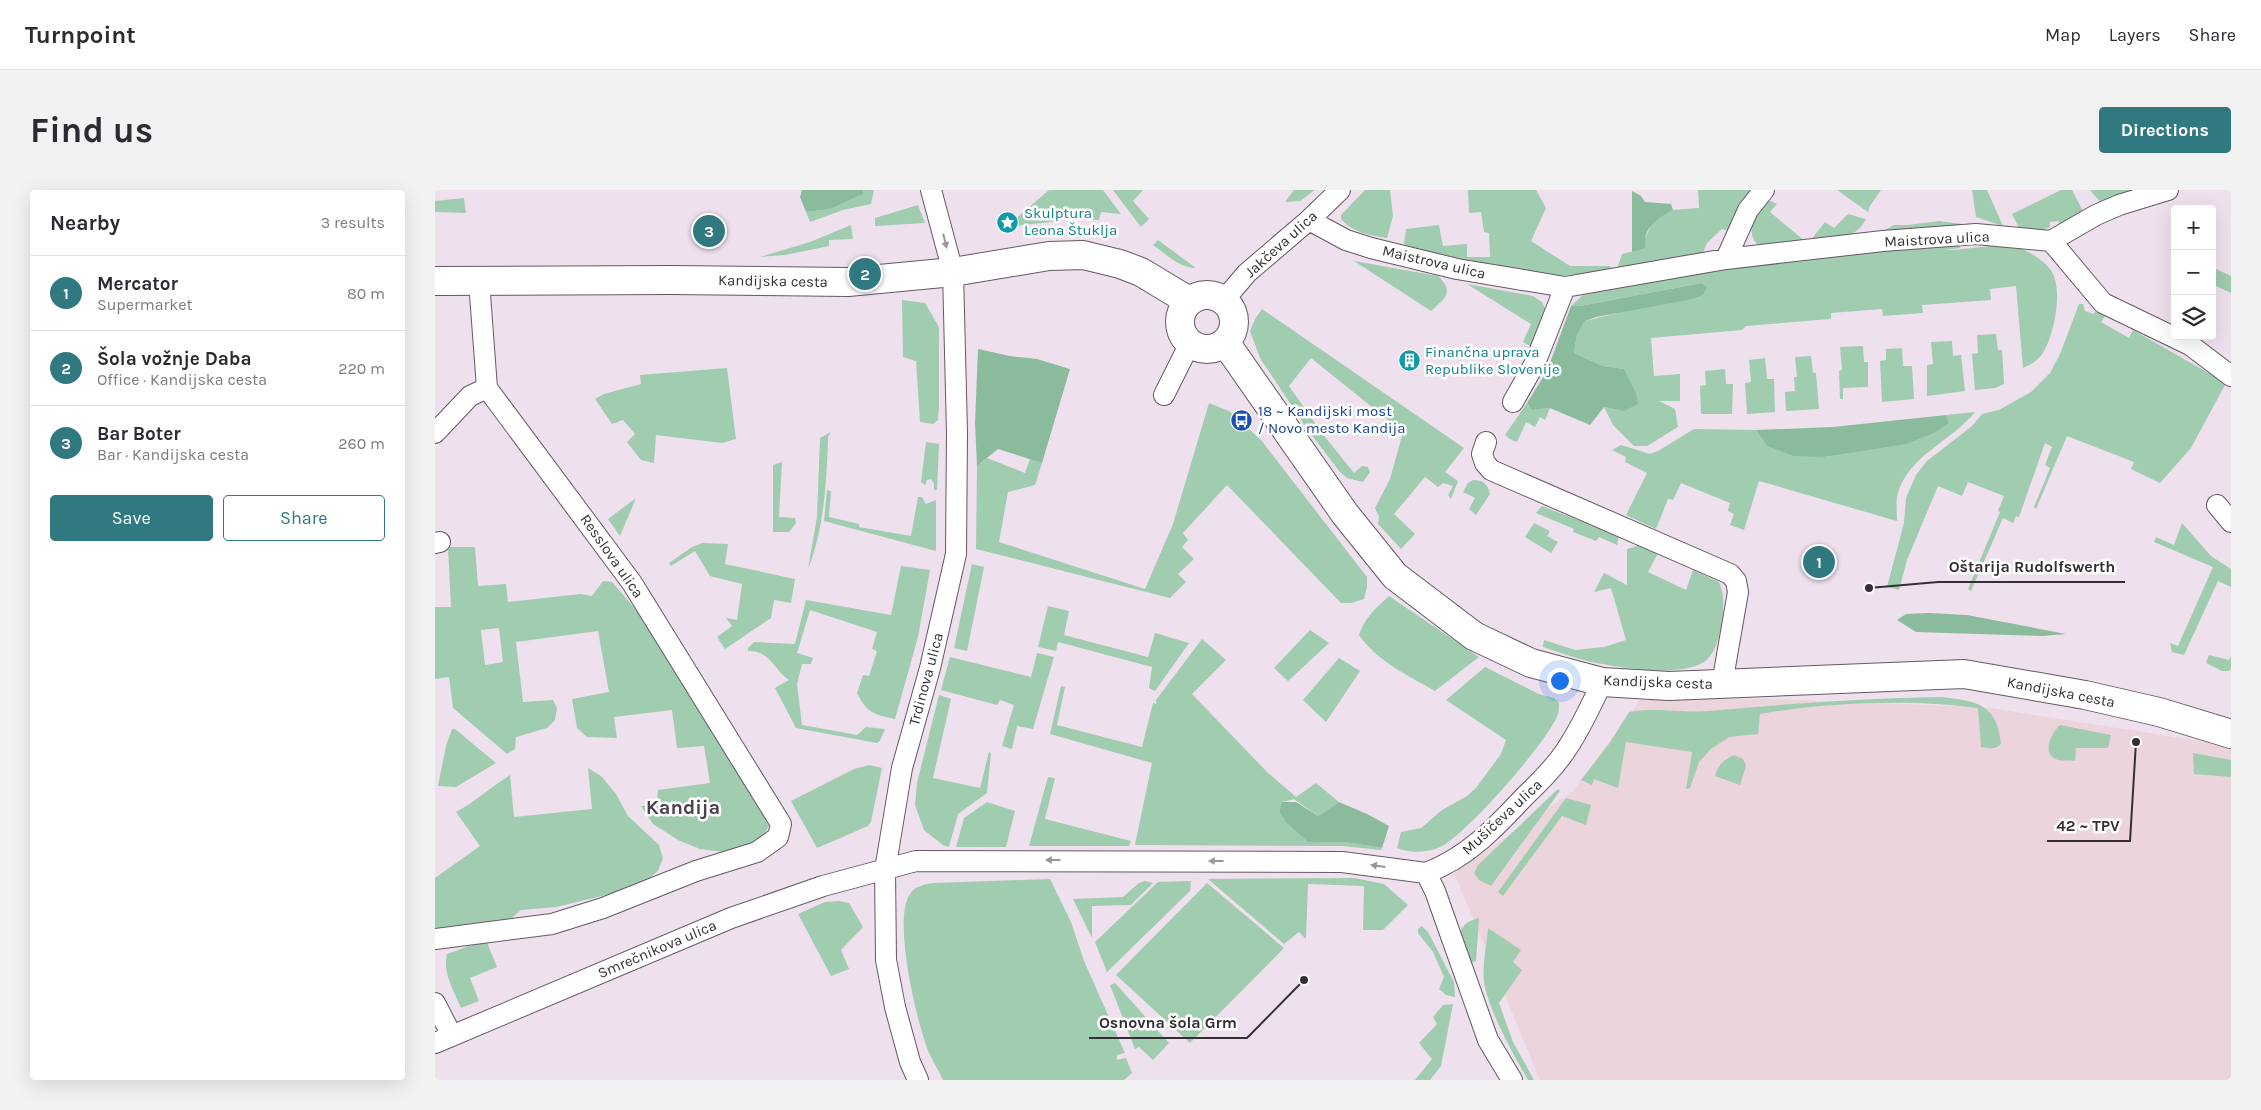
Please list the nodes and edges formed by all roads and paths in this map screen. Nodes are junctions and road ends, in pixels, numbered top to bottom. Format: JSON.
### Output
{"nodes":[{"id":1,"x":931,"y":190,"type":"edge"},
{"id":2,"x":1340,"y":190,"type":"edge"},
{"id":3,"x":1764,"y":190,"type":"edge"},
{"id":4,"x":2169,"y":190,"type":"edge"},
{"id":5,"x":1309,"y":220,"type":"junction"},
{"id":6,"x":2051,"y":241,"type":"junction"},
{"id":7,"x":1726,"y":259,"type":"junction"},
{"id":8,"x":953,"y":272,"type":"junction"},
{"id":9,"x":435,"y":281,"type":"edge"},
{"id":10,"x":479,"y":281,"type":"junction"},
{"id":11,"x":1565,"y":287,"type":"junction"},
{"id":12,"x":1224,"y":300,"type":"junction"},
{"id":13,"x":1189,"y":301,"type":"junction"},
{"id":14,"x":1225,"y":342,"type":"junction"},
{"id":15,"x":1190,"y":343,"type":"junction"},
{"id":16,"x":2190,"y":345,"type":"junction"},
{"id":17,"x":2231,"y":358,"type":"edge"},
{"id":18,"x":2231,"y":376,"type":"edge"},
{"id":19,"x":487,"y":388,"type":"junction"},
{"id":20,"x":1164,"y":395,"type":"dead end"},
{"id":21,"x":1513,"y":402,"type":"dead end"},
{"id":22,"x":435,"y":433,"type":"edge"},
{"id":23,"x":1486,"y":442,"type":"dead end"},
{"id":24,"x":2217,"y":505,"type":"dead end"},
{"id":25,"x":2231,"y":522,"type":"edge"},
{"id":26,"x":1602,"y":682,"type":"junction"},
{"id":27,"x":1722,"y":684,"type":"junction"},
{"id":28,"x":2231,"y":734,"type":"edge"},
{"id":29,"x":885,"y":870,"type":"junction"},
{"id":30,"x":1426,"y":873,"type":"junction"},
{"id":31,"x":435,"y":939,"type":"edge"},
{"id":32,"x":435,"y":1003,"type":"edge"},
{"id":33,"x":443,"y":1039,"type":"edge"},
{"id":34,"x":918,"y":1080,"type":"edge"},
{"id":35,"x":1512,"y":1080,"type":"edge"}],
"edges":[{"from":1,"to":8,"type":"street","name":"Trdinova ulica","one_way":true},
{"from":2,"to":5,"type":"street","name":"Jakčeva ulica"},
{"from":3,"to":7,"type":"street"},
{"from":4,"to":6,"type":"street"},
{"from":5,"to":11,"type":"street","name":"Maistrova ulica"},
{"from":5,"to":12,"type":"street","name":"Jakčeva ulica"},
{"from":6,"to":7,"type":"street","name":"Maistrova ulica"},
{"from":6,"to":16,"type":"street"},
{"from":7,"to":11,"type":"street","name":"Maistrova ulica"},
{"from":8,"to":10,"type":"main road","name":"Kandijska cesta"},
{"from":8,"to":13,"type":"main road","name":"Kandijska cesta"},
{"from":8,"to":29,"type":"street","name":"Trdinova ulica"},
{"from":9,"to":10,"type":"main road","name":"Kandijska cesta"},
{"from":10,"to":19,"type":"street"},
{"from":11,"to":21,"type":"street"},
{"from":12,"to":13,"type":"main road"},
{"from":12,"to":14,"type":"main road"},
{"from":13,"to":15,"type":"main road"},
{"from":14,"to":15,"type":"main road"},
{"from":14,"to":26,"type":"main road","name":"Kandijska cesta"},
{"from":15,"to":20,"type":"street"},
{"from":16,"to":17,"type":"street"},
{"from":16,"to":18,"type":"street"},
{"from":19,"to":22,"type":"street"},
{"from":19,"to":31,"type":"street","name":"Resslova ulica"},
{"from":23,"to":27,"type":"street"},
{"from":24,"to":25,"type":"street"},
{"from":26,"to":27,"type":"main road","name":"Kandijska cesta"},
{"from":26,"to":30,"type":"street","name":"Mušičeva ulica"},
{"from":27,"to":28,"type":"main road","name":"Kandijska cesta"},
{"from":30,"to":29,"type":"street","name":"Smrečnikova ulica","one_way":true},
{"from":29,"to":33,"type":"street","name":"Smrečnikova ulica"},
{"from":29,"to":34,"type":"street","name":"Trdinova ulica"},
{"from":30,"to":35,"type":"street"},
{"from":32,"to":33,"type":"street"}]}
